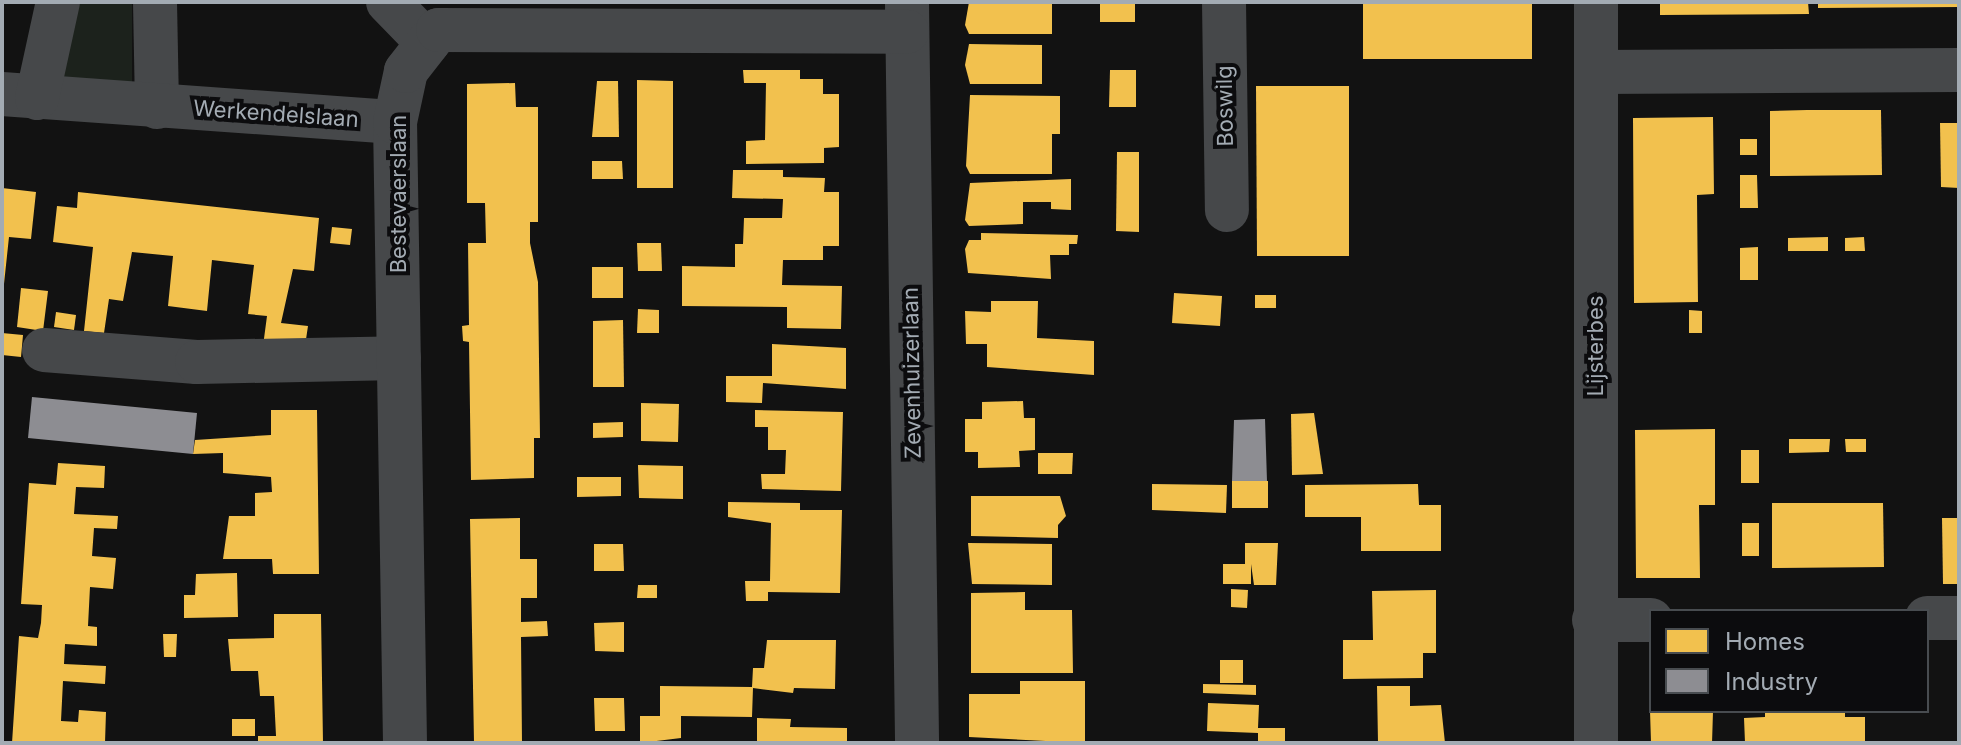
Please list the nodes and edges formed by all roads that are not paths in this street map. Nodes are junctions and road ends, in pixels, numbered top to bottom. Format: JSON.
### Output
{"nodes":[{"id":1,"x":58,"y":2,"type":"edge"},
{"id":2,"x":155,"y":2,"type":"edge"},
{"id":3,"x":388,"y":2,"type":"edge"},
{"id":4,"x":1224,"y":2,"type":"edge"},
{"id":5,"x":1596,"y":2,"type":"edge"},
{"id":6,"x":907,"y":17,"type":"edge"},
{"id":7,"x":428,"y":43,"type":"junction"},
{"id":8,"x":1959,"y":70,"type":"edge"},
{"id":9,"x":1596,"y":72,"type":"junction"},
{"id":10,"x":20,"y":96,"type":"edge"},
{"id":11,"x":157,"y":107,"type":"junction"},
{"id":12,"x":395,"y":122,"type":"junction"},
{"id":13,"x":1227,"y":210,"type":"dead end"},
{"id":14,"x":44,"y":350,"type":"dead end"},
{"id":15,"x":399,"y":358,"type":"junction"},
{"id":16,"x":1929,"y":618,"type":"edge"},
{"id":17,"x":1959,"y":618,"type":"edge"},
{"id":18,"x":1594,"y":620,"type":"junction"},
{"id":19,"x":1649,"y":620,"type":"edge"},
{"id":20,"x":405,"y":743,"type":"edge"},
{"id":21,"x":917,"y":743,"type":"edge"},
{"id":22,"x":1596,"y":743,"type":"edge"}],
"edges":[{"from":1,"to":10,"type":"street","name":"Werkendelslaan"},
{"from":2,"to":11,"type":"street"},
{"from":3,"to":7,"type":"street"},
{"from":4,"to":13,"type":"street","name":"Boswilg"},
{"from":5,"to":9,"type":"street","name":"Lijsterbes"},
{"from":6,"to":7,"type":"street"},
{"from":6,"to":21,"type":"street","name":"Zevenhuizerlaan"},
{"from":7,"to":12,"type":"street","name":"Bestevaerslaan"},
{"from":8,"to":9,"type":"street"},
{"from":9,"to":18,"type":"street","name":"Lijsterbes"},
{"from":10,"to":11,"type":"street","name":"Werkendelslaan"},
{"from":11,"to":12,"type":"street","name":"Werkendelslaan"},
{"from":12,"to":15,"type":"street","name":"Bestevaerslaan"},
{"from":14,"to":15,"type":"street"},
{"from":15,"to":20,"type":"street","name":"Bestevaerslaan"},
{"from":16,"to":17,"type":"street"},
{"from":18,"to":19,"type":"street"},
{"from":18,"to":22,"type":"street","name":"Lijsterbes"}]}
